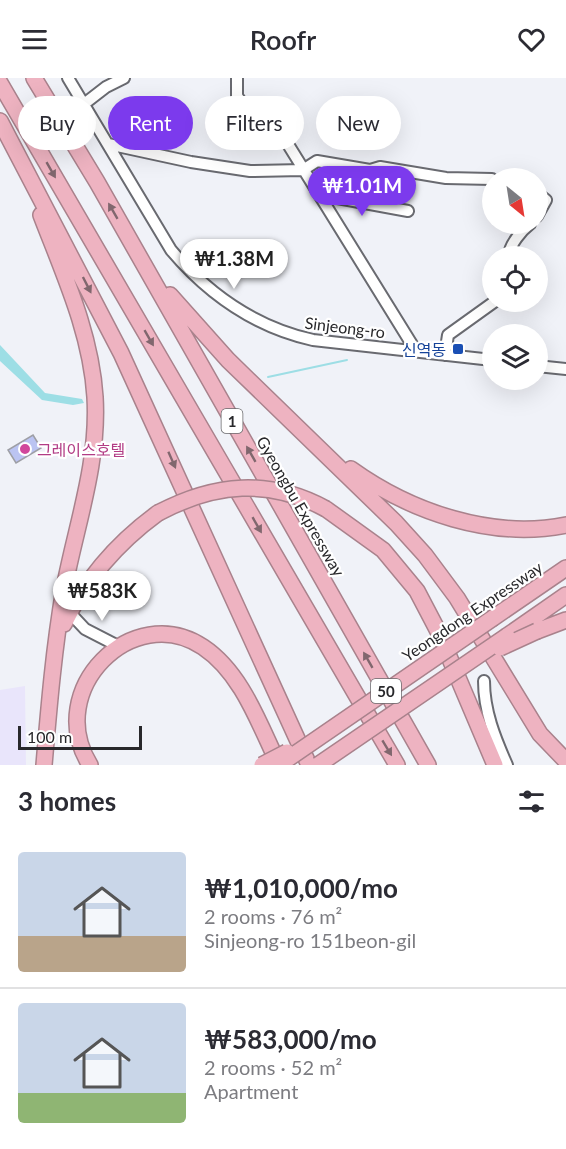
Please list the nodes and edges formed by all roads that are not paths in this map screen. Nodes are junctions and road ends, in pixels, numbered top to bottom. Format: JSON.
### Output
{"nodes":[{"id":1,"x":34,"y":78,"type":"edge"},
{"id":2,"x":68,"y":78,"type":"edge"},
{"id":3,"x":124,"y":78,"type":"edge"},
{"id":4,"x":237,"y":78,"type":"edge"},
{"id":5,"x":0,"y":83,"type":"edge"},
{"id":6,"x":79,"y":96,"type":"edge"},
{"id":7,"x":94,"y":96,"type":"edge"},
{"id":8,"x":0,"y":121,"type":"edge"},
{"id":9,"x":96,"y":124,"type":"edge"},
{"id":10,"x":10,"y":141,"type":"junction"},
{"id":11,"x":108,"y":144,"type":"edge"},
{"id":12,"x":112,"y":150,"type":"edge"},
{"id":13,"x":136,"y":150,"type":"edge"},
{"id":14,"x":303,"y":170,"type":"junction"},
{"id":15,"x":482,"y":179,"type":"edge"},
{"id":16,"x":321,"y":195,"type":"junction"},
{"id":17,"x":408,"y":211,"type":"dead end"},
{"id":18,"x":125,"y":231,"type":"junction"},
{"id":19,"x":482,"y":310,"type":"edge"},
{"id":20,"x":416,"y":351,"type":"junction"},
{"id":21,"x":445,"y":355,"type":"junction"},
{"id":22,"x":482,"y":359,"type":"edge"},
{"id":23,"x":548,"y":367,"type":"edge"},
{"id":24,"x":566,"y":369,"type":"edge"},
{"id":25,"x":294,"y":424,"type":"junction"},
{"id":26,"x":566,"y":525,"type":"edge"},
{"id":27,"x":566,"y":568,"type":"edge"},
{"id":28,"x":566,"y":595,"type":"edge"},
{"id":29,"x":70,"y":613,"type":"junction"},
{"id":30,"x":566,"y":620,"type":"edge"},
{"id":31,"x":120,"y":647,"type":"junction"},
{"id":32,"x":460,"y":667,"type":"junction"},
{"id":33,"x":52,"y":671,"type":"junction"},
{"id":34,"x":484,"y":681,"type":"dead end"},
{"id":35,"x":329,"y":729,"type":"junction"},
{"id":36,"x":566,"y":761,"type":"edge"},
{"id":37,"x":45,"y":765,"type":"edge"},
{"id":38,"x":90,"y":765,"type":"edge"},
{"id":39,"x":262,"y":765,"type":"edge"},
{"id":40,"x":279,"y":765,"type":"edge"},
{"id":41,"x":309,"y":765,"type":"edge"},
{"id":42,"x":318,"y":765,"type":"edge"},
{"id":43,"x":397,"y":765,"type":"edge"},
{"id":44,"x":428,"y":765,"type":"edge"},
{"id":45,"x":495,"y":765,"type":"edge"},
{"id":46,"x":507,"y":765,"type":"edge"}],
"edges":[{"from":18,"to":1,"type":"highway","name":"Gyeongbu Expressway","number":"1","one_way":true},
{"from":2,"to":6,"type":"street","name":"Sinjeong-ro"},
{"from":3,"to":7,"type":"street"},
{"from":4,"to":14,"type":"street"},
{"from":5,"to":43,"type":"highway","number":"1","one_way":true},
{"from":8,"to":10,"type":"highway"},
{"from":9,"to":11,"type":"street","name":"Sinjeong-ro"},
{"from":10,"to":33,"type":"highway"},
{"from":10,"to":41,"type":"highway","one_way":true},
{"from":12,"to":20,"type":"street","name":"Sinjeong-ro"},
{"from":13,"to":14,"type":"street"},
{"from":14,"to":15,"type":"street"},
{"from":14,"to":16,"type":"street"},
{"from":16,"to":17,"type":"street"},
{"from":16,"to":20,"type":"street"},
{"from":18,"to":25,"type":"highway"},
{"from":44,"to":18,"type":"highway","name":"Gyeongbu Expressway","number":"1","one_way":true},
{"from":19,"to":21,"type":"street"},
{"from":20,"to":21,"type":"street","name":"Sinjeong-ro"},
{"from":21,"to":22,"type":"street","name":"Sinjeong-ro"},
{"from":23,"to":24,"type":"street"},
{"from":25,"to":26,"type":"highway"},
{"from":25,"to":36,"type":"highway"},
{"from":27,"to":35,"type":"highway","name":"Yeongdong Expressway","number":"50","bridge":true},
{"from":28,"to":32,"type":"highway","number":"50","bridge":true},
{"from":29,"to":31,"type":"street"},
{"from":29,"to":33,"type":"highway"},
{"from":29,"to":45,"type":"highway","bridge":true},
{"from":30,"to":32,"type":"highway","bridge":true},
{"from":31,"to":38,"type":"highway"},
{"from":31,"to":40,"type":"highway"},
{"from":32,"to":42,"type":"highway","number":"50","bridge":true},
{"from":33,"to":37,"type":"highway"},
{"from":34,"to":46,"type":"street"},
{"from":35,"to":39,"type":"highway","bridge":true},
{"from":35,"to":40,"type":"highway","name":"Yeongdong Expressway","number":"50","bridge":true}]}
